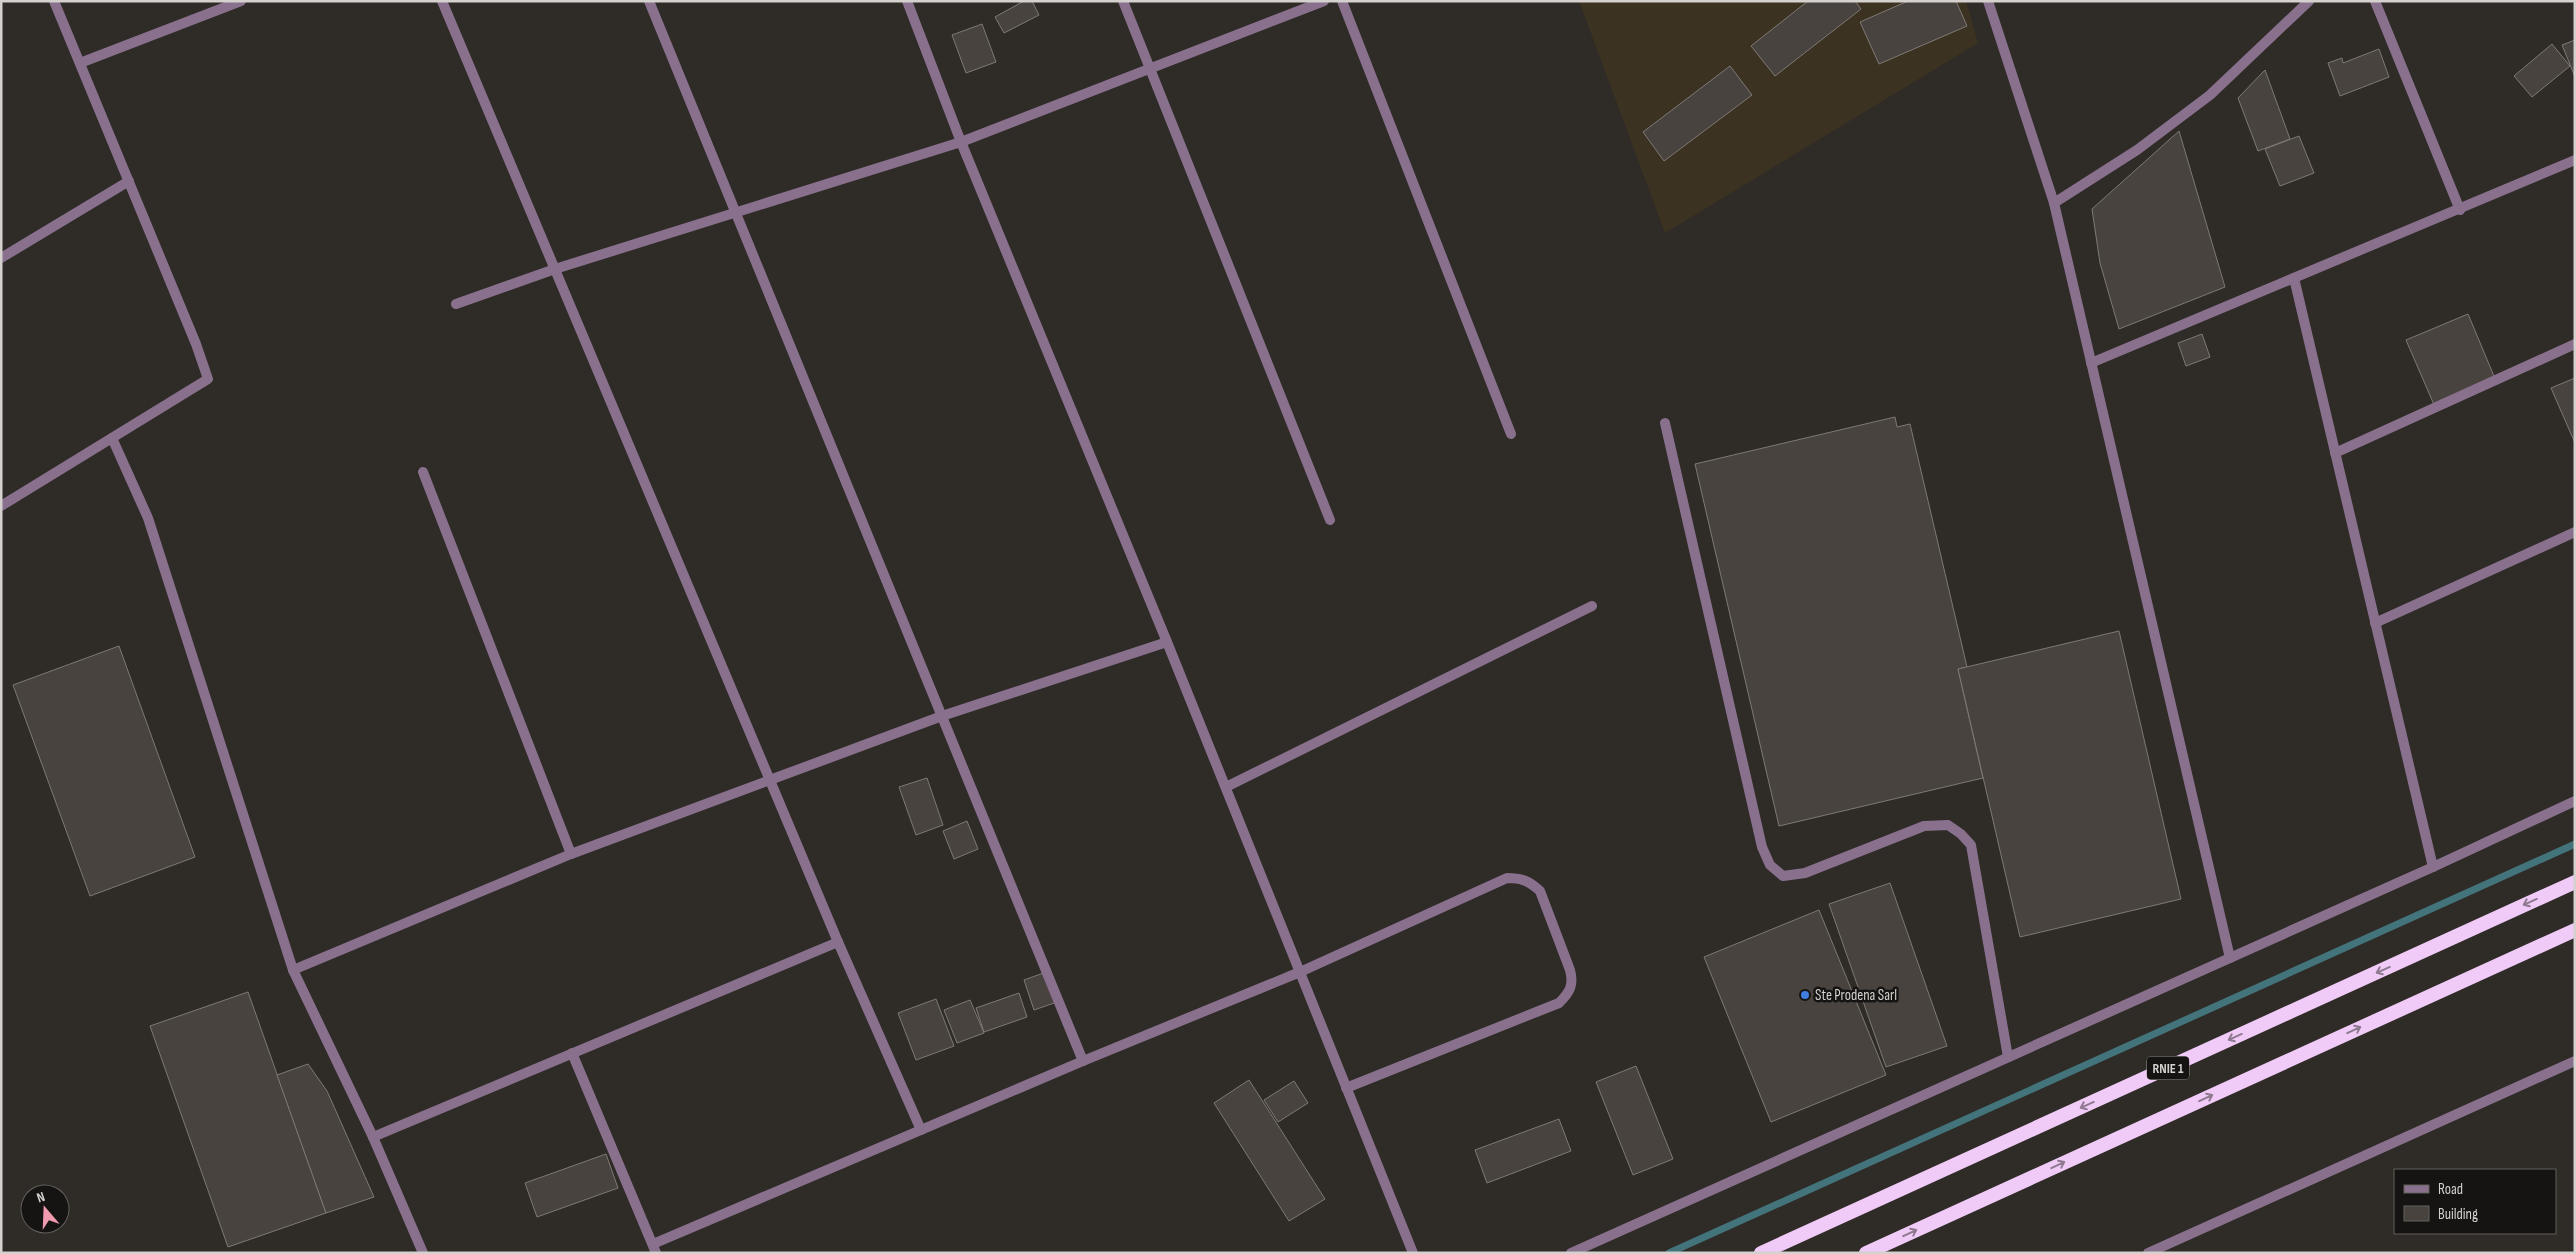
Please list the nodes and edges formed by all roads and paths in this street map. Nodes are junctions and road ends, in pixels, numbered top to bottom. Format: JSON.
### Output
{"nodes":[{"id":1,"x":54,"y":1,"type":"edge"},
{"id":2,"x":240,"y":1,"type":"edge"},
{"id":3,"x":442,"y":1,"type":"edge"},
{"id":4,"x":649,"y":1,"type":"edge"},
{"id":5,"x":907,"y":1,"type":"edge"},
{"id":6,"x":1123,"y":1,"type":"edge"},
{"id":7,"x":1324,"y":1,"type":"edge"},
{"id":8,"x":1342,"y":1,"type":"edge"},
{"id":9,"x":1988,"y":1,"type":"edge"},
{"id":10,"x":2309,"y":1,"type":"edge"},
{"id":11,"x":2375,"y":1,"type":"edge"},
{"id":12,"x":80,"y":63,"type":"junction"},
{"id":13,"x":1151,"y":68,"type":"junction"},
{"id":14,"x":961,"y":142,"type":"junction"},
{"id":15,"x":2575,"y":160,"type":"edge"},
{"id":16,"x":129,"y":181,"type":"junction"},
{"id":17,"x":2054,"y":203,"type":"junction"},
{"id":18,"x":2460,"y":210,"type":"junction"},
{"id":19,"x":736,"y":214,"type":"junction"},
{"id":20,"x":1,"y":258,"type":"edge"},
{"id":21,"x":555,"y":269,"type":"junction"},
{"id":22,"x":2294,"y":278,"type":"junction"},
{"id":23,"x":456,"y":304,"type":"dead end"},
{"id":24,"x":2575,"y":344,"type":"edge"},
{"id":25,"x":2091,"y":363,"type":"junction"},
{"id":26,"x":1665,"y":423,"type":"dead end"},
{"id":27,"x":1511,"y":434,"type":"dead end"},
{"id":28,"x":112,"y":438,"type":"junction"},
{"id":29,"x":2335,"y":453,"type":"junction"},
{"id":30,"x":423,"y":472,"type":"dead end"},
{"id":31,"x":1,"y":506,"type":"edge"},
{"id":32,"x":1330,"y":520,"type":"dead end"},
{"id":33,"x":2575,"y":532,"type":"edge"},
{"id":34,"x":1592,"y":606,"type":"dead end"},
{"id":35,"x":2376,"y":623,"type":"junction"},
{"id":36,"x":1167,"y":642,"type":"junction"},
{"id":37,"x":942,"y":716,"type":"junction"},
{"id":38,"x":771,"y":781,"type":"junction"},
{"id":39,"x":1226,"y":787,"type":"junction"},
{"id":40,"x":2575,"y":801,"type":"edge"},
{"id":41,"x":571,"y":854,"type":"junction"},
{"id":42,"x":2433,"y":867,"type":"junction"},
{"id":43,"x":2575,"y":882,"type":"edge"},
{"id":44,"x":2575,"y":930,"type":"edge"},
{"id":45,"x":838,"y":942,"type":"junction"},
{"id":46,"x":2230,"y":958,"type":"junction"},
{"id":47,"x":293,"y":970,"type":"junction"},
{"id":48,"x":1300,"y":972,"type":"junction"},
{"id":49,"x":572,"y":1053,"type":"junction"},
{"id":50,"x":2008,"y":1057,"type":"junction"},
{"id":51,"x":1083,"y":1060,"type":"junction"},
{"id":52,"x":2575,"y":1061,"type":"edge"},
{"id":53,"x":1346,"y":1088,"type":"junction"},
{"id":54,"x":921,"y":1130,"type":"junction"},
{"id":55,"x":372,"y":1137,"type":"junction"},
{"id":56,"x":654,"y":1248,"type":"edge"},
{"id":57,"x":423,"y":1253,"type":"edge"},
{"id":58,"x":1413,"y":1253,"type":"edge"},
{"id":59,"x":1571,"y":1253,"type":"edge"},
{"id":60,"x":1761,"y":1253,"type":"edge"},
{"id":61,"x":1866,"y":1253,"type":"edge"},
{"id":62,"x":2148,"y":1253,"type":"edge"}],
"edges":[{"from":1,"to":12,"type":"street"},
{"from":2,"to":12,"type":"street"},
{"from":3,"to":21,"type":"street"},
{"from":4,"to":19,"type":"street"},
{"from":5,"to":14,"type":"street"},
{"from":6,"to":13,"type":"street"},
{"from":7,"to":13,"type":"street"},
{"from":8,"to":27,"type":"street"},
{"from":9,"to":17,"type":"street"},
{"from":10,"to":17,"type":"street"},
{"from":11,"to":18,"type":"street"},
{"from":12,"to":16,"type":"street"},
{"from":13,"to":14,"type":"street"},
{"from":13,"to":32,"type":"street"},
{"from":14,"to":19,"type":"street"},
{"from":14,"to":36,"type":"street"},
{"from":15,"to":18,"type":"street"},
{"from":16,"to":20,"type":"street"},
{"from":16,"to":28,"type":"street"},
{"from":17,"to":25,"type":"street"},
{"from":18,"to":22,"type":"street"},
{"from":19,"to":21,"type":"street"},
{"from":19,"to":37,"type":"street"},
{"from":21,"to":23,"type":"street"},
{"from":21,"to":38,"type":"street"},
{"from":22,"to":25,"type":"street"},
{"from":22,"to":29,"type":"street"},
{"from":24,"to":29,"type":"street"},
{"from":25,"to":46,"type":"street"},
{"from":26,"to":50,"type":"street"},
{"from":28,"to":31,"type":"street"},
{"from":28,"to":47,"type":"street"},
{"from":29,"to":35,"type":"street"},
{"from":30,"to":41,"type":"street"},
{"from":33,"to":35,"type":"street"},
{"from":34,"to":39,"type":"street"},
{"from":35,"to":42,"type":"street"},
{"from":36,"to":37,"type":"street"},
{"from":36,"to":39,"type":"street"},
{"from":37,"to":38,"type":"street"},
{"from":37,"to":51,"type":"street"},
{"from":38,"to":41,"type":"street"},
{"from":38,"to":45,"type":"street"},
{"from":39,"to":48,"type":"street"},
{"from":40,"to":42,"type":"street"},
{"from":41,"to":47,"type":"street"},
{"from":42,"to":46,"type":"street"},
{"from":43,"to":60,"type":"highway","number":"RNIE 1","one_way":true},
{"from":61,"to":44,"type":"highway","one_way":true},
{"from":45,"to":49,"type":"street"},
{"from":45,"to":54,"type":"street"},
{"from":46,"to":50,"type":"street"},
{"from":47,"to":55,"type":"street"},
{"from":48,"to":51,"type":"street"},
{"from":48,"to":53,"type":"street"},
{"from":48,"to":53,"type":"street"},
{"from":49,"to":55,"type":"street"},
{"from":49,"to":56,"type":"street"},
{"from":50,"to":59,"type":"street"},
{"from":51,"to":54,"type":"street"},
{"from":52,"to":62,"type":"street"},
{"from":53,"to":58,"type":"street"},
{"from":54,"to":56,"type":"street"},
{"from":55,"to":57,"type":"street"}]}
